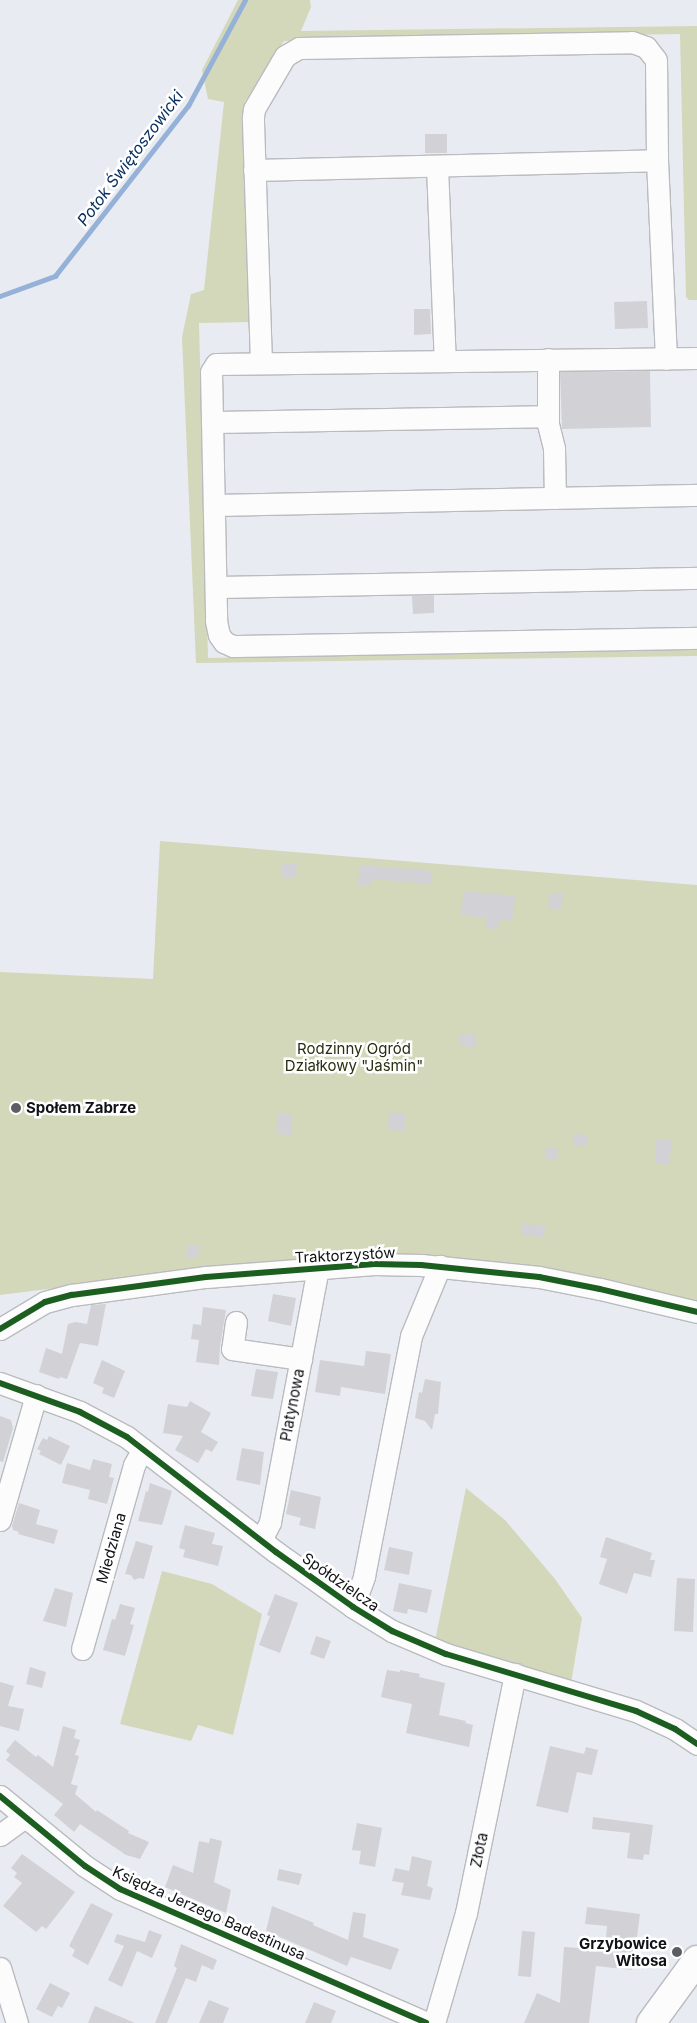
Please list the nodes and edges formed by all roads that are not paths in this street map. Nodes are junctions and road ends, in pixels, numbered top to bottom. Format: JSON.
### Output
{"nodes":[{"id":1,"x":657,"y":160,"type":"junction"},
{"id":2,"x":437,"y":166,"type":"junction"},
{"id":3,"x":254,"y":170,"type":"junction"},
{"id":4,"x":697,"y":358,"type":"edge"},
{"id":5,"x":548,"y":359,"type":"junction"},
{"id":6,"x":666,"y":359,"type":"junction"},
{"id":7,"x":445,"y":361,"type":"junction"},
{"id":8,"x":261,"y":363,"type":"junction"},
{"id":9,"x":547,"y":416,"type":"junction"},
{"id":10,"x":212,"y":422,"type":"junction"},
{"id":11,"x":697,"y":495,"type":"edge"},
{"id":12,"x":555,"y":498,"type":"junction"},
{"id":13,"x":214,"y":505,"type":"junction"},
{"id":14,"x":697,"y":578,"type":"edge"},
{"id":15,"x":216,"y":588,"type":"junction"},
{"id":16,"x":697,"y":638,"type":"edge"},
{"id":17,"x":440,"y":1266,"type":"junction"},
{"id":18,"x":318,"y":1268,"type":"junction"},
{"id":19,"x":697,"y":1312,"type":"edge"},
{"id":20,"x":236,"y":1322,"type":"dead end"},
{"id":21,"x":0,"y":1329,"type":"edge"},
{"id":22,"x":301,"y":1359,"type":"junction"},
{"id":23,"x":0,"y":1383,"type":"edge"},
{"id":24,"x":36,"y":1395,"type":"junction"},
{"id":25,"x":143,"y":1448,"type":"junction"},
{"id":26,"x":0,"y":1520,"type":"edge"},
{"id":27,"x":261,"y":1540,"type":"junction"},
{"id":28,"x":353,"y":1607,"type":"junction"},
{"id":29,"x":82,"y":1649,"type":"dead end"},
{"id":30,"x":515,"y":1674,"type":"junction"},
{"id":31,"x":697,"y":1744,"type":"edge"},
{"id":32,"x":0,"y":1796,"type":"edge"},
{"id":33,"x":25,"y":1817,"type":"junction"},
{"id":34,"x":0,"y":1835,"type":"edge"},
{"id":35,"x":697,"y":1960,"type":"edge"},
{"id":36,"x":0,"y":1968,"type":"edge"},
{"id":37,"x":655,"y":2020,"type":"edge"},
{"id":38,"x":17,"y":2023,"type":"edge"},
{"id":39,"x":426,"y":2023,"type":"edge"},
{"id":40,"x":434,"y":2023,"type":"edge"}],
"edges":[{"from":1,"to":2,"type":"street"},
{"from":1,"to":3,"type":"street"},
{"from":1,"to":6,"type":"street"},
{"from":2,"to":3,"type":"street"},
{"from":2,"to":7,"type":"street"},
{"from":3,"to":8,"type":"street"},
{"from":4,"to":6,"type":"street"},
{"from":5,"to":6,"type":"street"},
{"from":5,"to":7,"type":"street"},
{"from":5,"to":9,"type":"street"},
{"from":7,"to":8,"type":"street"},
{"from":8,"to":10,"type":"street"},
{"from":9,"to":10,"type":"street"},
{"from":9,"to":12,"type":"street"},
{"from":10,"to":13,"type":"street"},
{"from":11,"to":12,"type":"street"},
{"from":12,"to":13,"type":"street"},
{"from":13,"to":15,"type":"street"},
{"from":14,"to":15,"type":"street"},
{"from":15,"to":16,"type":"street"},
{"from":17,"to":18,"type":"street","name":"Traktorzystów"},
{"from":17,"to":19,"type":"street","name":"Traktorzystów"},
{"from":17,"to":28,"type":"street"},
{"from":18,"to":21,"type":"street","name":"Traktorzystów"},
{"from":18,"to":22,"type":"street","name":"Platynowa"},
{"from":20,"to":22,"type":"street"},
{"from":22,"to":27,"type":"street","name":"Platynowa"},
{"from":23,"to":24,"type":"street","name":"Spółdzielcza"},
{"from":24,"to":25,"type":"street","name":"Spółdzielcza"},
{"from":24,"to":26,"type":"street"},
{"from":25,"to":27,"type":"street","name":"Spółdzielcza"},
{"from":25,"to":29,"type":"street","name":"Miedziana"},
{"from":27,"to":28,"type":"street","name":"Spółdzielcza"},
{"from":28,"to":30,"type":"street","name":"Spółdzielcza"},
{"from":30,"to":31,"type":"street","name":"Spółdzielcza"},
{"from":30,"to":40,"type":"street","name":"Złota"},
{"from":32,"to":33,"type":"street","name":"Księdza Jerzego Badestinusa"},
{"from":33,"to":34,"type":"street"},
{"from":33,"to":39,"type":"street","name":"Księdza Jerzego Badestinusa"},
{"from":35,"to":37,"type":"main road"},
{"from":36,"to":38,"type":"street"}]}
